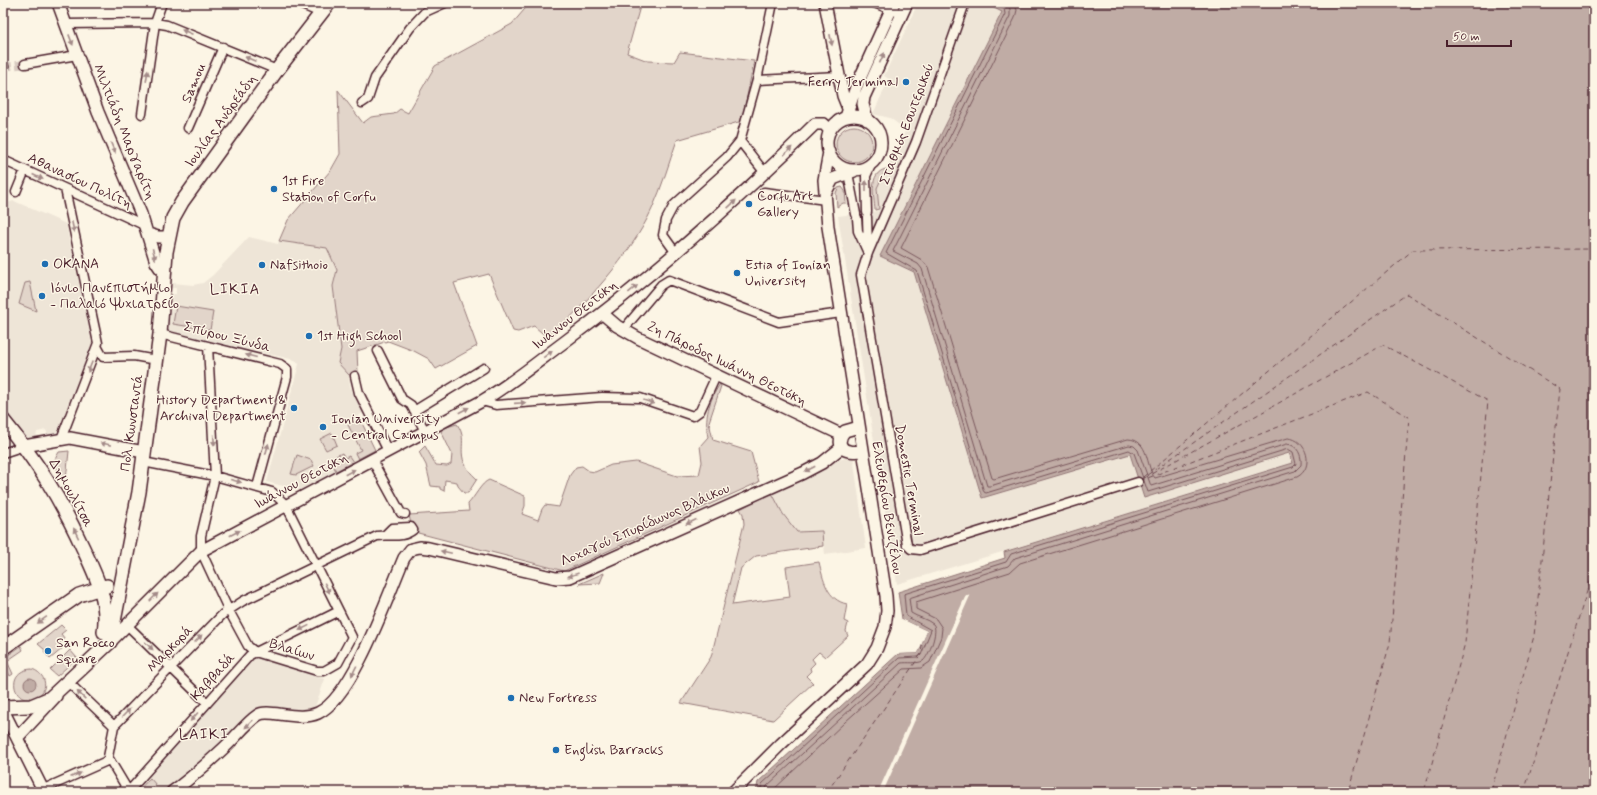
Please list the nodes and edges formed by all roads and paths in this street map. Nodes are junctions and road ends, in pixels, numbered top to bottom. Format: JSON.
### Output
{"nodes":[{"id":1,"x":58,"y":3,"type":"edge"},
{"id":2,"x":162,"y":3,"type":"edge"},
{"id":3,"x":297,"y":3,"type":"edge"},
{"id":4,"x":773,"y":3,"type":"edge"},
{"id":5,"x":825,"y":3,"type":"edge"},
{"id":6,"x":874,"y":3,"type":"edge"},
{"id":7,"x":908,"y":3,"type":"edge"},
{"id":8,"x":965,"y":3,"type":"edge"},
{"id":9,"x":443,"y":4,"type":"edge"},
{"id":10,"x":893,"y":6,"type":"edge"},
{"id":11,"x":325,"y":8,"type":"edge"},
{"id":12,"x":902,"y":14,"type":"junction"},
{"id":13,"x":155,"y":23,"type":"junction"},
{"id":14,"x":65,"y":24,"type":"junction"},
{"id":15,"x":223,"y":47,"type":"junction"},
{"id":16,"x":77,"y":55,"type":"junction"},
{"id":17,"x":25,"y":64,"type":"tunnel mouth"},
{"id":18,"x":278,"y":70,"type":"junction"},
{"id":19,"x":839,"y":76,"type":"junction"},
{"id":20,"x":757,"y":80,"type":"junction"},
{"id":21,"x":362,"y":103,"type":"dead end"},
{"id":22,"x":142,"y":114,"type":"dead end"},
{"id":23,"x":847,"y":114,"type":"junction"},
{"id":24,"x":867,"y":120,"type":"junction"},
{"id":25,"x":188,"y":128,"type":"dead end"},
{"id":26,"x":830,"y":131,"type":"junction"},
{"id":27,"x":740,"y":141,"type":"junction"},
{"id":28,"x":828,"y":152,"type":"junction"},
{"id":29,"x":3,"y":160,"type":"edge"},
{"id":30,"x":873,"y":162,"type":"junction"},
{"id":31,"x":25,"y":170,"type":"junction"},
{"id":32,"x":852,"y":171,"type":"junction"},
{"id":33,"x":765,"y":173,"type":"junction"},
{"id":34,"x":65,"y":189,"type":"junction"},
{"id":35,"x":16,"y":192,"type":"dead end"},
{"id":36,"x":764,"y":192,"type":"dead end"},
{"id":37,"x":826,"y":196,"type":"junction"},
{"id":38,"x":147,"y":230,"type":"junction"},
{"id":39,"x":169,"y":237,"type":"junction"},
{"id":40,"x":868,"y":252,"type":"junction"},
{"id":41,"x":676,"y":253,"type":"junction"},
{"id":42,"x":164,"y":270,"type":"junction"},
{"id":43,"x":841,"y":313,"type":"junction"},
{"id":44,"x":603,"y":314,"type":"junction"},
{"id":45,"x":623,"y":330,"type":"junction"},
{"id":46,"x":160,"y":334,"type":"junction"},
{"id":47,"x":208,"y":346,"type":"junction"},
{"id":48,"x":98,"y":348,"type":"junction"},
{"id":49,"x":378,"y":351,"type":"dead end"},
{"id":50,"x":156,"y":360,"type":"junction"},
{"id":51,"x":484,"y":368,"type":"dead end"},
{"id":52,"x":355,"y":376,"type":"dead end"},
{"id":53,"x":716,"y":376,"type":"junction"},
{"id":54,"x":482,"y":401,"type":"junction"},
{"id":55,"x":414,"y":411,"type":"junction"},
{"id":56,"x":3,"y":420,"type":"edge"},
{"id":57,"x":859,"y":427,"type":"junction"},
{"id":58,"x":425,"y":431,"type":"junction"},
{"id":59,"x":842,"y":435,"type":"junction"},
{"id":60,"x":61,"y":439,"type":"junction"},
{"id":61,"x":24,"y":446,"type":"junction"},
{"id":62,"x":842,"y":447,"type":"junction"},
{"id":63,"x":862,"y":450,"type":"junction"},
{"id":64,"x":388,"y":451,"type":"junction"},
{"id":65,"x":3,"y":453,"type":"edge"},
{"id":66,"x":143,"y":457,"type":"junction"},
{"id":67,"x":372,"y":460,"type":"junction"},
{"id":68,"x":215,"y":476,"type":"junction"},
{"id":69,"x":1138,"y":482,"type":"dead end"},
{"id":70,"x":257,"y":487,"type":"junction"},
{"id":71,"x":286,"y":506,"type":"junction"},
{"id":72,"x":405,"y":514,"type":"dead end"},
{"id":73,"x":384,"y":535,"type":"dead end"},
{"id":74,"x":201,"y":551,"type":"junction"},
{"id":75,"x":316,"y":565,"type":"junction"},
{"id":76,"x":121,"y":578,"type":"junction"},
{"id":77,"x":100,"y":588,"type":"junction"},
{"id":78,"x":74,"y":598,"type":"junction"},
{"id":79,"x":105,"y":608,"type":"junction"},
{"id":80,"x":228,"y":609,"type":"junction"},
{"id":81,"x":339,"y":611,"type":"junction"},
{"id":82,"x":127,"y":625,"type":"junction"},
{"id":83,"x":106,"y":646,"type":"junction"},
{"id":84,"x":3,"y":648,"type":"edge"},
{"id":85,"x":255,"y":652,"type":"junction"},
{"id":86,"x":171,"y":667,"type":"junction"},
{"id":87,"x":67,"y":683,"type":"junction"},
{"id":88,"x":207,"y":703,"type":"junction"},
{"id":89,"x":3,"y":708,"type":"edge"},
{"id":90,"x":114,"y":726,"type":"junction"},
{"id":91,"x":17,"y":738,"type":"junction"},
{"id":92,"x":109,"y":760,"type":"junction"},
{"id":93,"x":41,"y":791,"type":"edge"},
{"id":94,"x":129,"y":792,"type":"edge"},
{"id":95,"x":172,"y":792,"type":"edge"},
{"id":96,"x":733,"y":792,"type":"edge"}],
"edges":[{"from":1,"to":14,"type":"main road","name":"Μιλτιάδη Μαργαρίτη"},
{"from":2,"to":13,"type":"street"},
{"from":3,"to":11,"type":"street"},
{"from":4,"to":20,"type":"street"},
{"from":5,"to":19,"type":"main road","one_way":true},
{"from":6,"to":10,"type":"street"},
{"from":7,"to":12,"type":"main road"},
{"from":8,"to":40,"type":"street","name":"Σταθμός Εσωτερικού"},
{"from":9,"to":21,"type":"street"},
{"from":10,"to":12,"type":"street"},
{"from":10,"to":23,"type":"main road"},
{"from":11,"to":18,"type":"main road","name":"Ιουλίας Ανδρεάδη"},
{"from":24,"to":12,"type":"main road","one_way":true},
{"from":13,"to":14,"type":"street"},
{"from":15,"to":13,"type":"street","one_way":true},
{"from":22,"to":13,"type":"street","one_way":true},
{"from":14,"to":16,"type":"main road","name":"Μιλτιάδη Μαργαρίτη","one_way":true},
{"from":18,"to":15,"type":"street","one_way":true},
{"from":15,"to":25,"type":"street","name":"Samou"},
{"from":16,"to":17,"type":"street"},
{"from":16,"to":38,"type":"main road","name":"Μιλτιάδη Μαργαρίτη","one_way":true},
{"from":18,"to":39,"type":"main road","name":"Ιουλίας Ανδρεάδη"},
{"from":19,"to":20,"type":"street"},
{"from":19,"to":23,"type":"main road"},
{"from":20,"to":27,"type":"street"},
{"from":23,"to":24,"type":"main road"},
{"from":23,"to":26,"type":"main road"},
{"from":24,"to":30,"type":"main road"},
{"from":26,"to":28,"type":"main road"},
{"from":33,"to":26,"type":"main road","name":"Ιωάννου Θεοτόκη","one_way":true},
{"from":27,"to":33,"type":"street"},
{"from":27,"to":41,"type":"street"},
{"from":28,"to":32,"type":"main road"},
{"from":28,"to":37,"type":"main road","name":"Ελευθερίου Βενιζέλου"},
{"from":29,"to":31,"type":"street","name":"Αθανασίου Πολίτη"},
{"from":30,"to":32,"type":"main road"},
{"from":40,"to":30,"type":"street","one_way":true},
{"from":31,"to":34,"type":"street","name":"Αθανασίου Πολίτη","one_way":true},
{"from":31,"to":35,"type":"street"},
{"from":32,"to":37,"type":"main road"},
{"from":32,"to":40,"type":"street"},
{"from":41,"to":33,"type":"main road","name":"Ιωάννου Θεοτόκη","one_way":true},
{"from":34,"to":38,"type":"street","name":"Αθανασίου Πολίτη"},
{"from":34,"to":48,"type":"street","one_way":true},
{"from":36,"to":37,"type":"street"},
{"from":37,"to":43,"type":"main road","name":"Ελευθερίου Βενιζέλου"},
{"from":38,"to":39,"type":"main road"},
{"from":38,"to":42,"type":"main road","name":"Μιλτιάδη Μαργαρίτη","one_way":true},
{"from":39,"to":42,"type":"main road","name":"Ιουλίας Ανδρεάδη"},
{"from":40,"to":69,"type":"street","name":"Domestic Terminal"},
{"from":44,"to":41,"type":"main road","name":"Ιωάννου Θεοτόκη","one_way":true},
{"from":42,"to":46,"type":"main road","name":"Πολ. Κωνσταντά"},
{"from":43,"to":45,"type":"street"},
{"from":43,"to":57,"type":"main road","name":"Ελευθερίου Βενιζέλου"},
{"from":44,"to":45,"type":"main road","name":"2η Πάροδος Ιωάννη Θεοτόκη"},
{"from":54,"to":44,"type":"main road","name":"Ιωάννου Θεοτόκη","one_way":true},
{"from":45,"to":53,"type":"main road","name":"2η Πάροδος Ιωάννη Θεοτόκη"},
{"from":46,"to":47,"type":"street","name":"Σπύρου Ξύνδα"},
{"from":46,"to":50,"type":"main road","name":"Πολ. Κωνσταντά"},
{"from":47,"to":68,"type":"street","one_way":true},
{"from":70,"to":47,"type":"street","name":"Σπύρου Ξύνδα","one_way":true},
{"from":48,"to":50,"type":"street"},
{"from":48,"to":60,"type":"street","one_way":true},
{"from":49,"to":55,"type":"street"},
{"from":50,"to":66,"type":"main road","name":"Πολ. Κωνσταντά"},
{"from":51,"to":55,"type":"street"},
{"from":52,"to":64,"type":"street"},
{"from":54,"to":53,"type":"street","one_way":true},
{"from":53,"to":59,"type":"main road","name":"2η Πάροδος Ιωάννη Θεοτόκη"},
{"from":58,"to":54,"type":"main road","name":"Ιωάννου Θεοτόκη","one_way":true},
{"from":55,"to":58,"type":"street"},
{"from":56,"to":61,"type":"main road","name":"Δημουλίτσα"},
{"from":57,"to":59,"type":"main road"},
{"from":57,"to":63,"type":"main road","name":"Ελευθερίου Βενιζέλου"},
{"from":58,"to":64,"type":"main road","name":"Ιωάννου Θεοτόκη"},
{"from":59,"to":62,"type":"main road"},
{"from":60,"to":61,"type":"main road"},
{"from":66,"to":60,"type":"main road","one_way":true},
{"from":61,"to":65,"type":"street"},
{"from":77,"to":61,"type":"main road","name":"Δημουλίτσα","one_way":true},
{"from":62,"to":63,"type":"main road"},
{"from":62,"to":95,"type":"main road","name":"Λοχαγού Σπυρίδωνος Βλάικου","one_way":true},
{"from":63,"to":96,"type":"main road","name":"Ελευθερίου Βενιζέλου"},
{"from":64,"to":67,"type":"main road","name":"Ιωάννου Θεοτόκη"},
{"from":66,"to":68,"type":"street"},
{"from":66,"to":76,"type":"main road","name":"Πολ. Κωνσταντά"},
{"from":71,"to":67,"type":"main road","name":"Ιωάννου Θεοτόκη","one_way":true},
{"from":67,"to":72,"type":"street"},
{"from":68,"to":70,"type":"street","one_way":true},
{"from":68,"to":74,"type":"street"},
{"from":70,"to":71,"type":"street"},
{"from":74,"to":71,"type":"main road","name":"Ιωάννου Θεοτόκη","one_way":true},
{"from":71,"to":75,"type":"street"},
{"from":73,"to":75,"type":"street","name":"Μαρκορά"},
{"from":74,"to":80,"type":"street"},
{"from":82,"to":74,"type":"main road","name":"Ιωάννου Θεοτόκη","one_way":true},
{"from":75,"to":80,"type":"street","name":"Μαρκορά"},
{"from":75,"to":81,"type":"street","one_way":true},
{"from":76,"to":77,"type":"main road"},
{"from":76,"to":83,"type":"main road","name":"Πολ. Κωνσταντά"},
{"from":77,"to":78,"type":"main road"},
{"from":77,"to":79,"type":"main road","name":"Δημουλίτσα"},
{"from":78,"to":79,"type":"main road"},
{"from":78,"to":84,"type":"main road","one_way":true},
{"from":79,"to":83,"type":"main road","name":"Δημουλίτσα"},
{"from":80,"to":85,"type":"street"},
{"from":86,"to":80,"type":"street","name":"Μαρκορά","one_way":true},
{"from":81,"to":85,"type":"street","name":"Καββαδά","one_way":true},
{"from":81,"to":85,"type":"street","name":"Βλαίων"},
{"from":82,"to":83,"type":"main road","name":"Ιωάννου Θεοτόκη"},
{"from":82,"to":86,"type":"street","one_way":true},
{"from":83,"to":87,"type":"main road"},
{"from":85,"to":88,"type":"street","name":"Καββαδά"},
{"from":86,"to":88,"type":"street"},
{"from":90,"to":86,"type":"street","name":"Μαρκορά","one_way":true},
{"from":87,"to":89,"type":"main road"},
{"from":90,"to":87,"type":"street","one_way":true},
{"from":87,"to":91,"type":"main road"},
{"from":88,"to":94,"type":"street","name":"Καββαδά","one_way":true},
{"from":89,"to":91,"type":"main road"},
{"from":90,"to":92,"type":"street"},
{"from":91,"to":93,"type":"main road"},
{"from":93,"to":92,"type":"street","one_way":true},
{"from":92,"to":94,"type":"street"}]}
